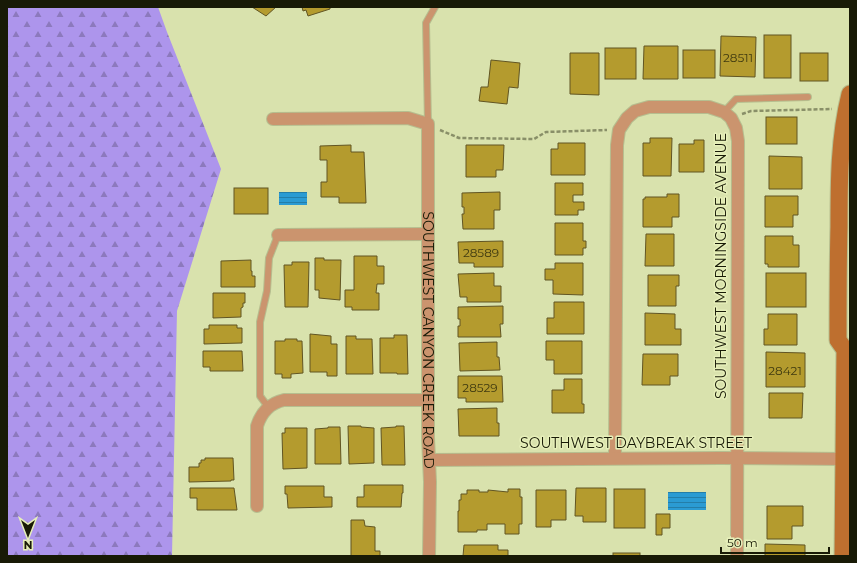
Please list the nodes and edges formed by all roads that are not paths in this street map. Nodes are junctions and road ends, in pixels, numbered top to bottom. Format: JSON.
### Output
{"nodes":[{"id":1,"x":435,"y":7,"type":"edge"},
{"id":2,"x":850,"y":94,"type":"edge"},
{"id":3,"x":808,"y":97,"type":"dead end"},
{"id":4,"x":727,"y":115,"type":"junction"},
{"id":5,"x":273,"y":119,"type":"dead end"},
{"id":6,"x":428,"y":124,"type":"junction"},
{"id":7,"x":427,"y":234,"type":"junction"},
{"id":8,"x":278,"y":235,"type":"joint"},
{"id":9,"x":847,"y":347,"type":"edge"},
{"id":10,"x":428,"y":400,"type":"junction"},
{"id":11,"x":269,"y":408,"type":"junction"},
{"id":12,"x":615,"y":458,"type":"junction"},
{"id":13,"x":737,"y":458,"type":"junction"},
{"id":14,"x":844,"y":459,"type":"junction"},
{"id":15,"x":429,"y":460,"type":"junction"},
{"id":16,"x":257,"y":506,"type":"dead end"},
{"id":17,"x":429,"y":556,"type":"edge"},
{"id":18,"x":737,"y":556,"type":"edge"},
{"id":19,"x":843,"y":556,"type":"edge"}],
"edges":[{"from":1,"to":6,"type":"lane"},
{"from":2,"to":9,"type":"main road"},
{"from":3,"to":4,"type":"lane"},
{"from":4,"to":12,"type":"street","name":"SOUTHWEST MORNINGSIDE AVENUE"},
{"from":4,"to":13,"type":"street","name":"SOUTHWEST MORNINGSIDE AVENUE"},
{"from":5,"to":6,"type":"street"},
{"from":6,"to":7,"type":"street","name":"SOUTHWEST CANYON CREEK ROAD"},
{"from":7,"to":8,"type":"street"},
{"from":7,"to":10,"type":"street","name":"SOUTHWEST CANYON CREEK ROAD"},
{"from":8,"to":11,"type":"lane"},
{"from":9,"to":14,"type":"main road"},
{"from":10,"to":11,"type":"street"},
{"from":10,"to":15,"type":"street","name":"SOUTHWEST CANYON CREEK ROAD"},
{"from":11,"to":16,"type":"street"},
{"from":12,"to":13,"type":"street","name":"SOUTHWEST DAYBREAK STREET"},
{"from":12,"to":15,"type":"street","name":"SOUTHWEST DAYBREAK STREET"},
{"from":13,"to":14,"type":"street","name":"SOUTHWEST DAYBREAK STREET"},
{"from":13,"to":18,"type":"street","name":"SOUTHWEST MORNINGSIDE AVENUE"},
{"from":14,"to":19,"type":"main road"},
{"from":15,"to":17,"type":"street","name":"SOUTHWEST CANYON CREEK ROAD"}]}
